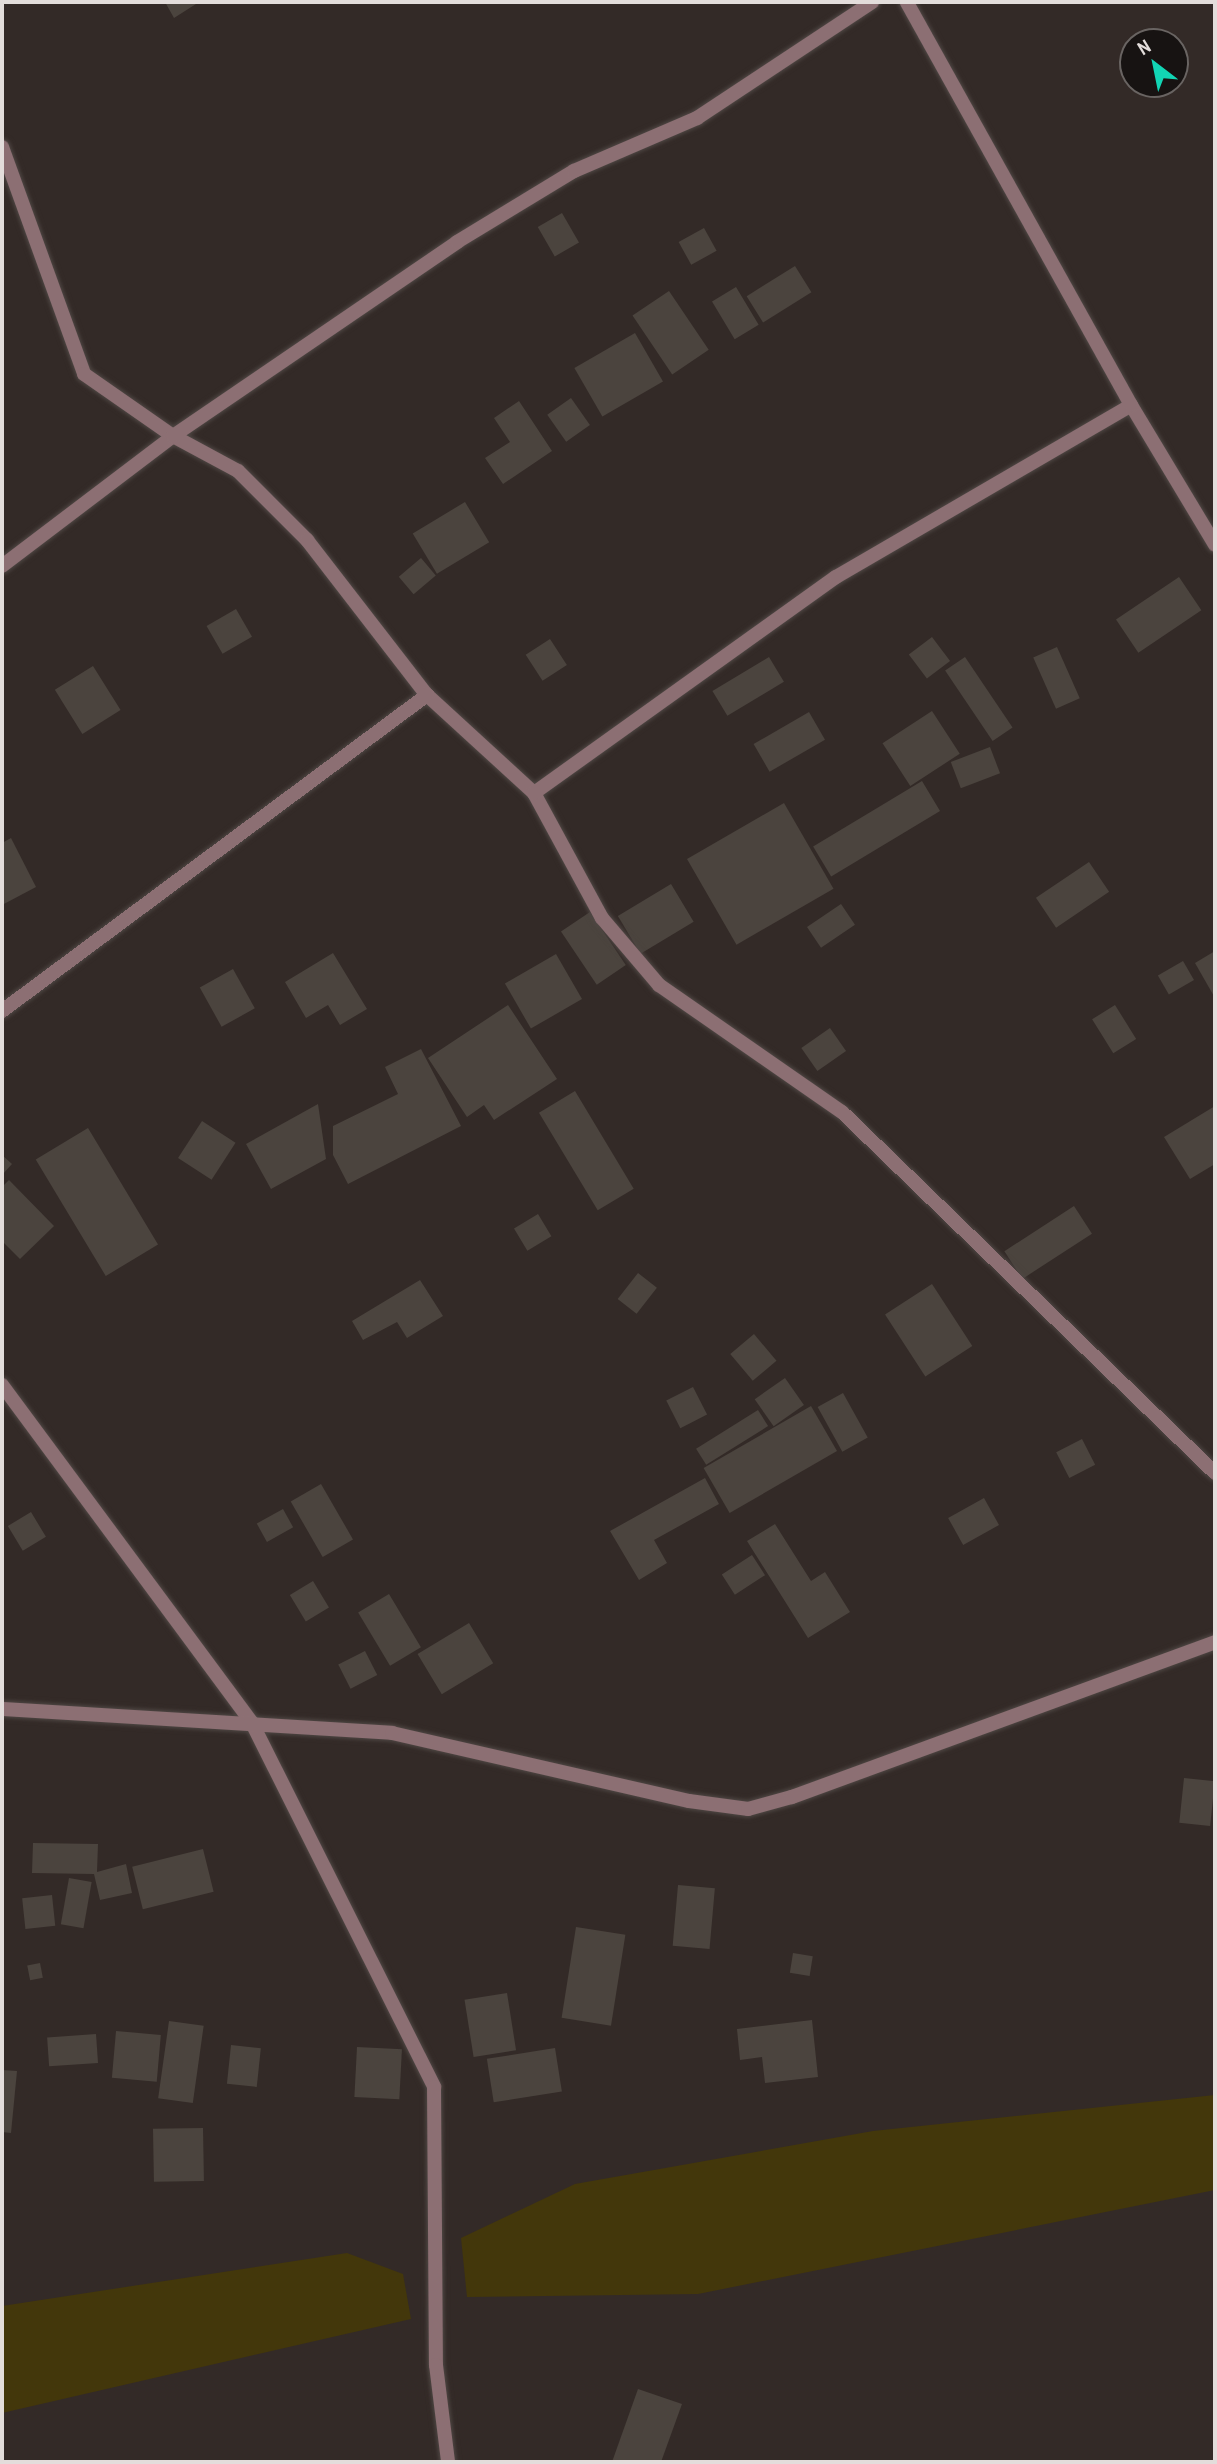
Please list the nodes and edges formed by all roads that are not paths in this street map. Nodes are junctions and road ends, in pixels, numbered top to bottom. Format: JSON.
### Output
{"nodes":[{"id":1,"x":872,"y":2,"type":"edge"},
{"id":2,"x":907,"y":2,"type":"edge"},
{"id":3,"x":2,"y":147,"type":"edge"},
{"id":4,"x":1131,"y":405,"type":"junction"},
{"id":5,"x":173,"y":436,"type":"junction"},
{"id":6,"x":1215,"y":545,"type":"edge"},
{"id":7,"x":2,"y":566,"type":"edge"},
{"id":8,"x":427,"y":695,"type":"junction"},
{"id":9,"x":534,"y":793,"type":"junction"},
{"id":10,"x":2,"y":1011,"type":"edge"},
{"id":11,"x":2,"y":1385,"type":"edge"},
{"id":12,"x":1215,"y":1474,"type":"edge"},
{"id":13,"x":1215,"y":1642,"type":"edge"},
{"id":14,"x":2,"y":1709,"type":"edge"},
{"id":15,"x":252,"y":1723,"type":"junction"},
{"id":16,"x":448,"y":2462,"type":"edge"}],
"edges":[{"from":1,"to":5,"type":"street"},
{"from":2,"to":4,"type":"street"},
{"from":3,"to":5,"type":"street"},
{"from":4,"to":6,"type":"street"},
{"from":4,"to":9,"type":"street"},
{"from":5,"to":7,"type":"street"},
{"from":5,"to":8,"type":"street"},
{"from":8,"to":9,"type":"street"},
{"from":8,"to":10,"type":"street"},
{"from":9,"to":12,"type":"street"},
{"from":11,"to":15,"type":"street"},
{"from":13,"to":15,"type":"street"},
{"from":14,"to":15,"type":"street"},
{"from":15,"to":16,"type":"street"}]}
